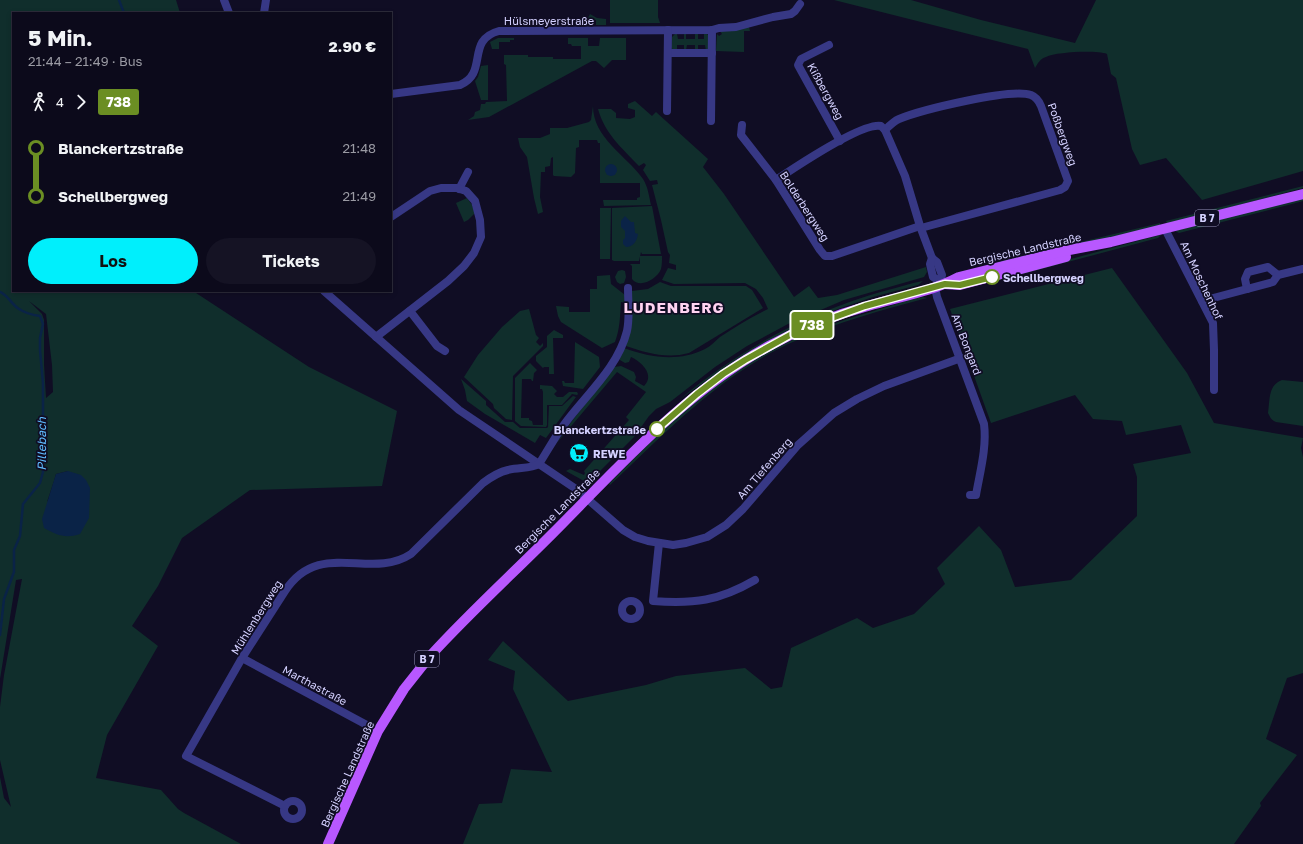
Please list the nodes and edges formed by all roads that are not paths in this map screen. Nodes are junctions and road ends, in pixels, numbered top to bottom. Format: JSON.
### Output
{"nodes":[{"id":1,"x":224,"y":0,"type":"edge"},
{"id":2,"x":266,"y":0,"type":"edge"},
{"id":3,"x":800,"y":4,"type":"dead end"},
{"id":4,"x":229,"y":12,"type":"edge"},
{"id":5,"x":264,"y":12,"type":"edge"},
{"id":6,"x":668,"y":30,"type":"junction"},
{"id":7,"x":712,"y":30,"type":"junction"},
{"id":8,"x":829,"y":45,"type":"dead end"},
{"id":9,"x":668,"y":53,"type":"junction"},
{"id":10,"x":712,"y":53,"type":"junction"},
{"id":11,"x":392,"y":94,"type":"edge"},
{"id":12,"x":667,"y":111,"type":"dead end"},
{"id":13,"x":711,"y":121,"type":"dead end"},
{"id":14,"x":742,"y":125,"type":"dead end"},
{"id":15,"x":885,"y":130,"type":"junction"},
{"id":16,"x":840,"y":140,"type":"junction"},
{"id":17,"x":468,"y":172,"type":"dead end"},
{"id":18,"x":776,"y":180,"type":"junction"},
{"id":19,"x":460,"y":189,"type":"junction"},
{"id":20,"x":1303,"y":194,"type":"edge"},
{"id":21,"x":392,"y":216,"type":"edge"},
{"id":22,"x":920,"y":227,"type":"junction"},
{"id":23,"x":1165,"y":229,"type":"junction"},
{"id":24,"x":1303,"y":269,"type":"edge"},
{"id":25,"x":1278,"y":275,"type":"junction"},
{"id":26,"x":940,"y":285,"type":"junction"},
{"id":27,"x":628,"y":288,"type":"dead end"},
{"id":28,"x":1248,"y":289,"type":"junction"},
{"id":29,"x":328,"y":292,"type":"edge"},
{"id":30,"x":1202,"y":301,"type":"junction"},
{"id":31,"x":410,"y":311,"type":"junction"},
{"id":32,"x":376,"y":337,"type":"junction"},
{"id":33,"x":445,"y":351,"type":"dead end"},
{"id":34,"x":961,"y":358,"type":"junction"},
{"id":35,"x":1214,"y":390,"type":"dead end"},
{"id":36,"x":539,"y":464,"type":"junction"},
{"id":37,"x":970,"y":495,"type":"dead end"},
{"id":38,"x":588,"y":498,"type":"junction"},
{"id":39,"x":659,"y":543,"type":"junction"},
{"id":40,"x":755,"y":580,"type":"dead end"},
{"id":41,"x":653,"y":601,"type":"junction"},
{"id":42,"x":640,"y":607,"type":"dead end"},
{"id":43,"x":242,"y":658,"type":"junction"},
{"id":44,"x":378,"y":731,"type":"junction"},
{"id":45,"x":285,"y":806,"type":"dead end"},
{"id":46,"x":328,"y":844,"type":"edge"}],
"edges":[{"from":1,"to":4,"type":"street"},
{"from":2,"to":5,"type":"street"},
{"from":3,"to":7,"type":"street","name":"Hülsmeyerstraße"},
{"from":6,"to":7,"type":"street","name":"Hülsmeyerstraße"},
{"from":6,"to":9,"type":"street"},
{"from":6,"to":11,"type":"street","name":"Hülsmeyerstraße"},
{"from":7,"to":10,"type":"street"},
{"from":8,"to":16,"type":"street","name":"Kißbergweg"},
{"from":9,"to":10,"type":"street"},
{"from":9,"to":12,"type":"street"},
{"from":10,"to":13,"type":"street"},
{"from":14,"to":18,"type":"street","name":"Bolderbergweg"},
{"from":15,"to":16,"type":"street"},
{"from":15,"to":22,"type":"street"},
{"from":15,"to":22,"type":"street","name":"Poßbergweg"},
{"from":16,"to":18,"type":"street"},
{"from":17,"to":19,"type":"street"},
{"from":18,"to":22,"type":"street","name":"Bolderbergweg"},
{"from":19,"to":21,"type":"street"},
{"from":19,"to":31,"type":"street"},
{"from":20,"to":23,"type":"main road","name":"Bergische Landstraße","number":"B 7"},
{"from":22,"to":26,"type":"street"},
{"from":23,"to":26,"type":"main road","name":"Bergische Landstraße","number":"B 7"},
{"from":23,"to":30,"type":"street","name":"Am Moschenhof"},
{"from":24,"to":25,"type":"street"},
{"from":25,"to":28,"type":"street"},
{"from":25,"to":28,"type":"street"},
{"from":26,"to":34,"type":"street","name":"Am Bongard"},
{"from":26,"to":38,"type":"main road","name":"Bergische Landstraße","number":"B 7"},
{"from":27,"to":36,"type":"street"},
{"from":28,"to":30,"type":"street"},
{"from":29,"to":32,"type":"street"},
{"from":30,"to":35,"type":"street","name":"Am Moschenhof"},
{"from":31,"to":32,"type":"street"},
{"from":31,"to":33,"type":"street"},
{"from":32,"to":36,"type":"street"},
{"from":34,"to":37,"type":"street","name":"Am Bongard"},
{"from":34,"to":39,"type":"street","name":"Am Tiefenberg"},
{"from":36,"to":38,"type":"street"},
{"from":36,"to":43,"type":"street","name":"Mühlenbergweg"},
{"from":38,"to":39,"type":"street","name":"Am Tiefenberg"},
{"from":38,"to":44,"type":"main road","name":"Bergische Landstraße","number":"B 7"},
{"from":39,"to":41,"type":"street"},
{"from":40,"to":41,"type":"street"},
{"from":41,"to":42,"type":"street"},
{"from":43,"to":44,"type":"street","name":"Marthastraße"},
{"from":43,"to":45,"type":"street","name":"Mühlenbergweg"},
{"from":44,"to":46,"type":"main road","name":"Bergische Landstraße","number":"B 7"}]}
